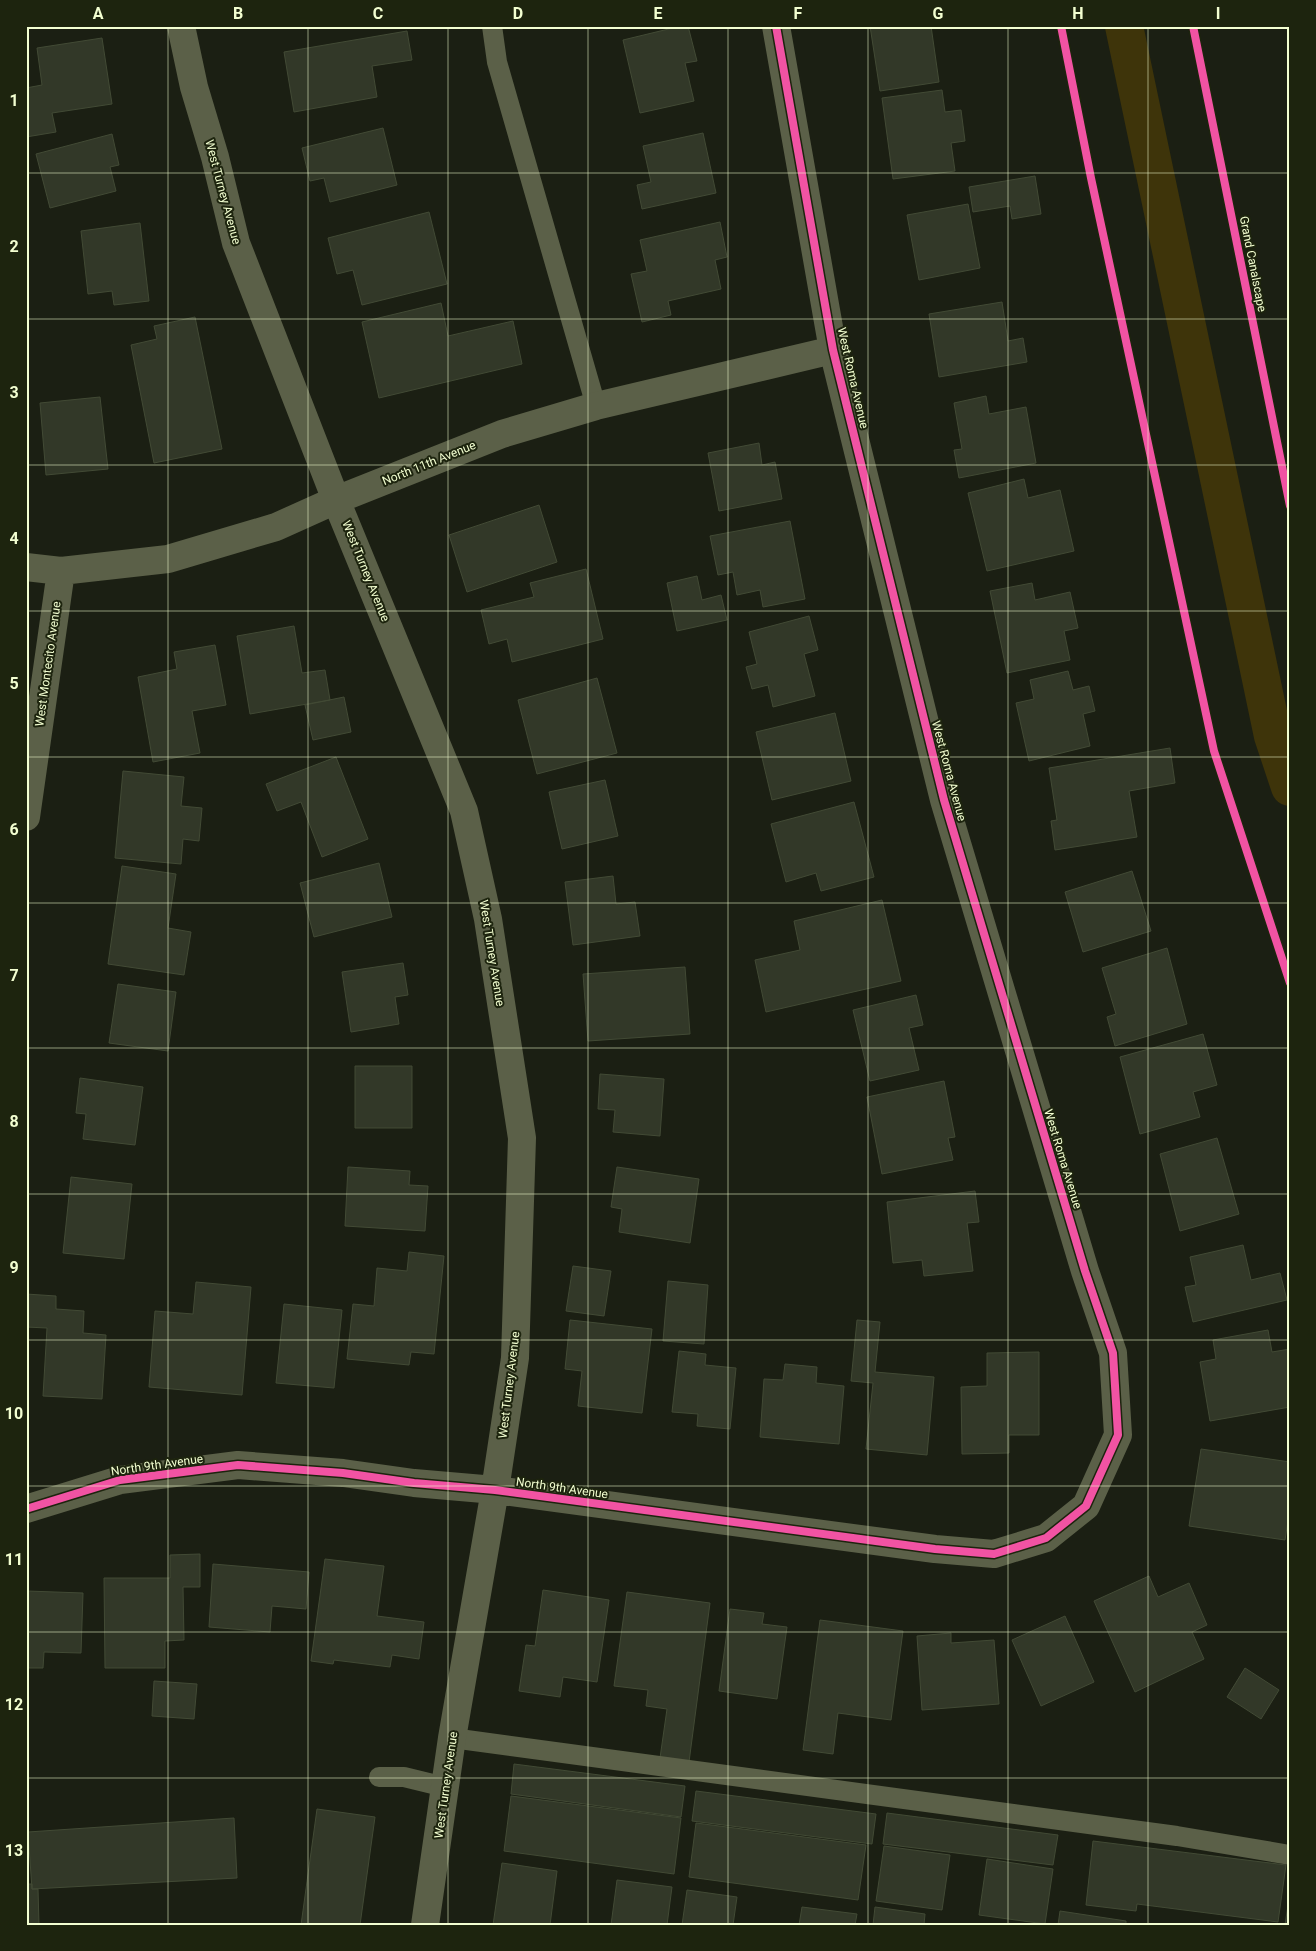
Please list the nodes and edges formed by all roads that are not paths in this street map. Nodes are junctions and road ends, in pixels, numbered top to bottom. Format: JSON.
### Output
{"nodes":[{"id":1,"x":181,"y":26,"type":"edge"},
{"id":2,"x":492,"y":26,"type":"edge"},
{"id":3,"x":776,"y":26,"type":"edge"},
{"id":4,"x":833,"y":350,"type":"junction"},
{"id":5,"x":596,"y":406,"type":"junction"},
{"id":6,"x":336,"y":500,"type":"junction"},
{"id":7,"x":26,"y":567,"type":"edge"},
{"id":8,"x":61,"y":570,"type":"junction"},
{"id":9,"x":26,"y":817,"type":"edge"},
{"id":10,"x":495,"y":1490,"type":"junction"},
{"id":11,"x":1086,"y":1506,"type":"joint"},
{"id":12,"x":26,"y":1509,"type":"edge"},
{"id":13,"x":452,"y":1738,"type":"junction"},
{"id":14,"x":379,"y":1777,"type":"dead end"},
{"id":15,"x":445,"y":1787,"type":"junction"},
{"id":16,"x":1290,"y":1855,"type":"edge"},
{"id":17,"x":425,"y":1925,"type":"edge"}],
"edges":[{"from":1,"to":6,"type":"street","name":"West Turney Avenue"},
{"from":2,"to":5,"type":"lane"},
{"from":3,"to":4,"type":"street","name":"West Roma Avenue"},
{"from":4,"to":5,"type":"street","name":"North 11th Avenue"},
{"from":4,"to":11,"type":"street","name":"West Roma Avenue"},
{"from":5,"to":6,"type":"street","name":"North 11th Avenue"},
{"from":6,"to":8,"type":"street","name":"North 11th Avenue"},
{"from":6,"to":10,"type":"street","name":"West Turney Avenue"},
{"from":7,"to":8,"type":"street","name":"North 11th Avenue"},
{"from":8,"to":9,"type":"street","name":"West Montecito Avenue"},
{"from":10,"to":11,"type":"street","name":"North 9th Avenue"},
{"from":10,"to":12,"type":"street","name":"North 9th Avenue"},
{"from":10,"to":13,"type":"street","name":"West Turney Avenue"},
{"from":13,"to":15,"type":"street","name":"West Turney Avenue"},
{"from":13,"to":16,"type":"lane"},
{"from":14,"to":15,"type":"lane"},
{"from":15,"to":17,"type":"street","name":"West Turney Avenue"}]}
